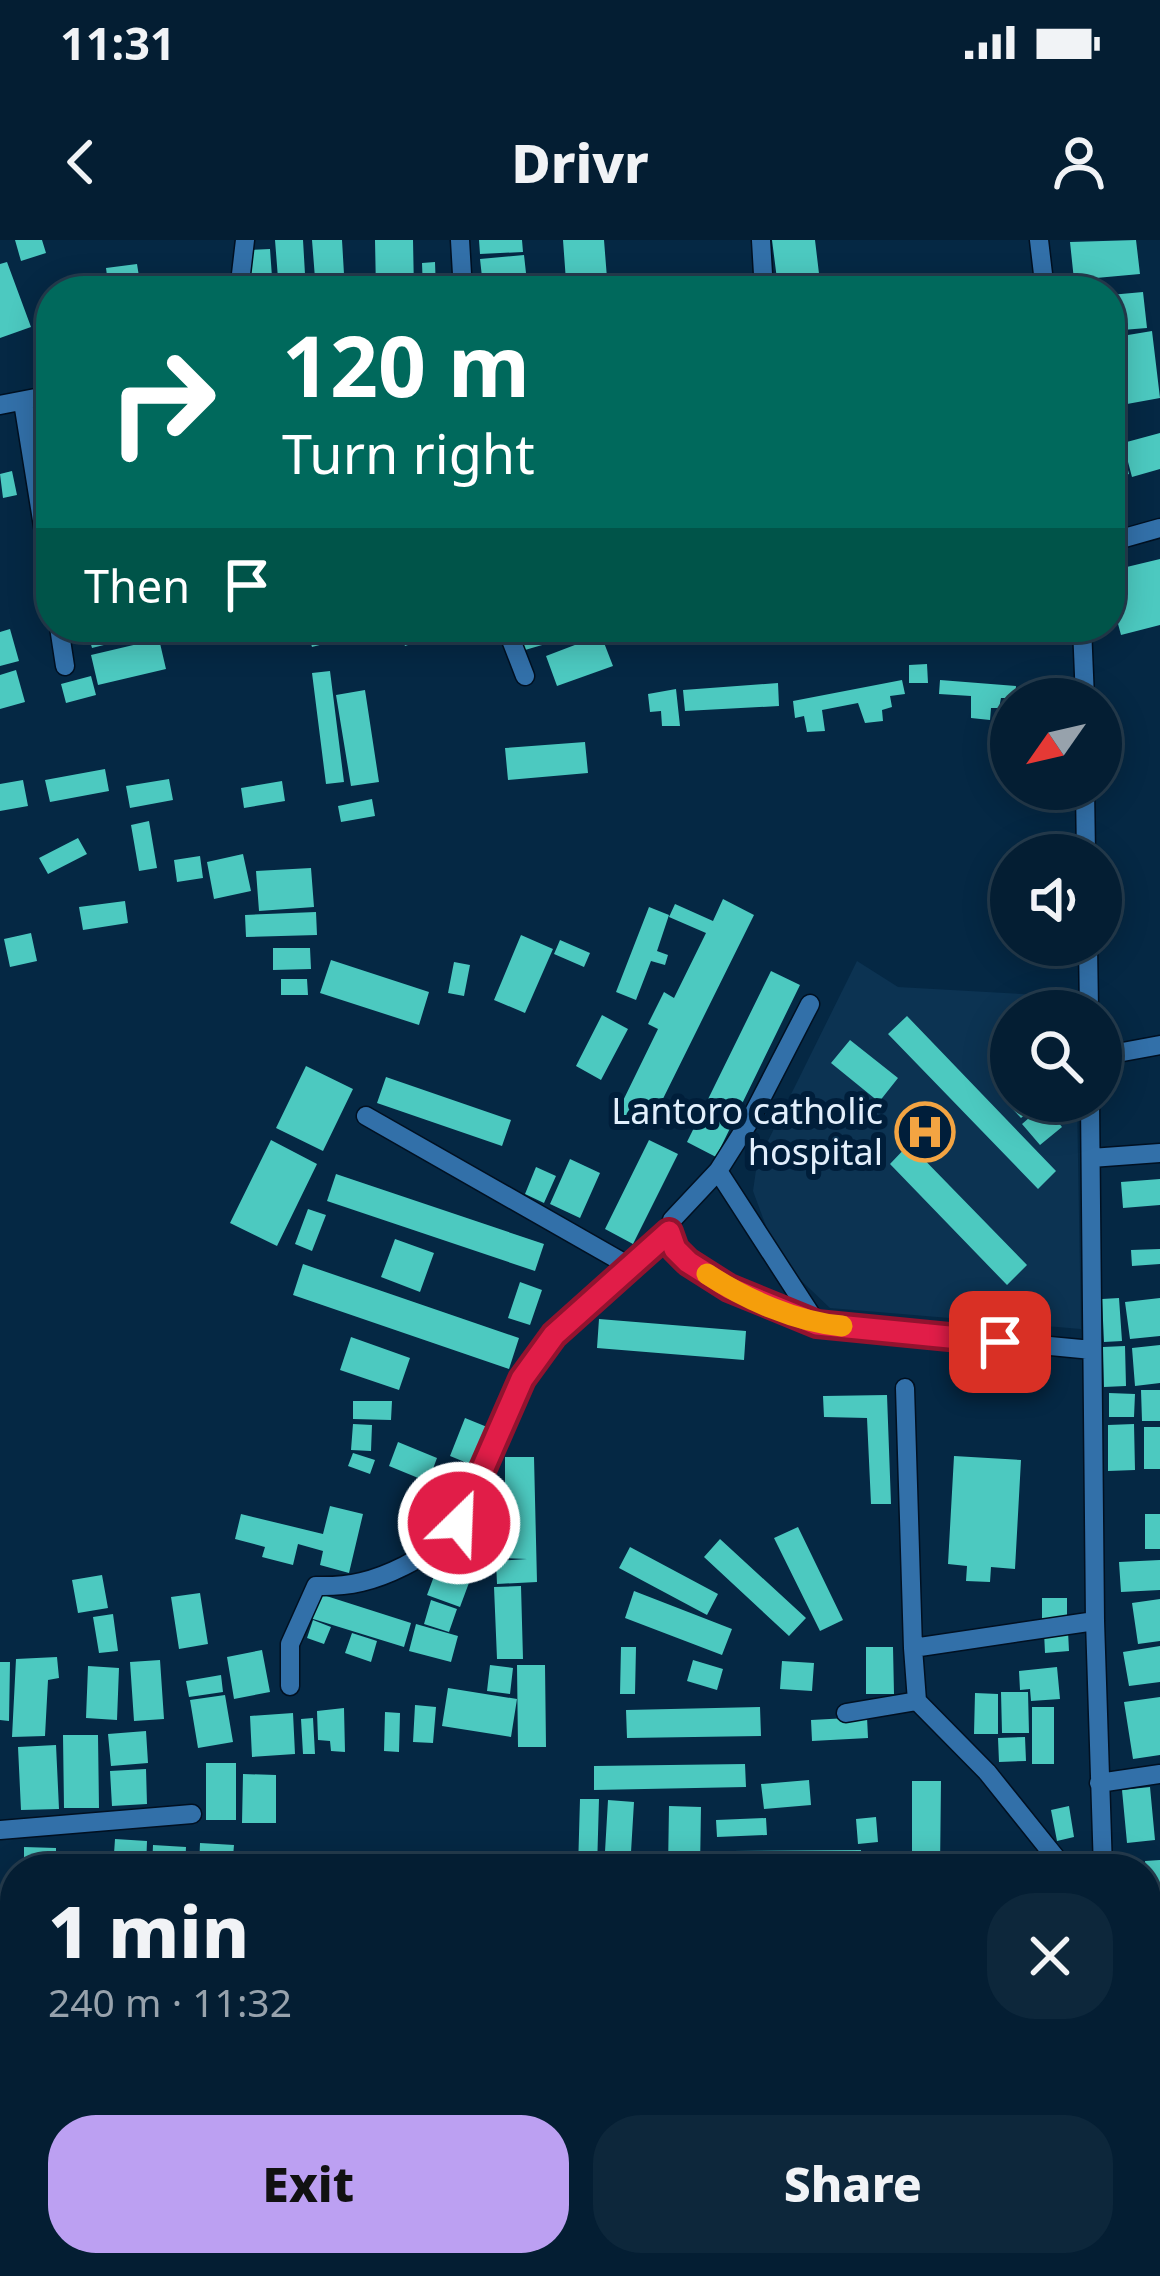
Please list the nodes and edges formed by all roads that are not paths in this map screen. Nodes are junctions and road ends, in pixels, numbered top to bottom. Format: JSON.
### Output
{"nodes":[{"id":1,"x":245,"y":240,"type":"edge"},
{"id":2,"x":460,"y":240,"type":"edge"},
{"id":3,"x":760,"y":240,"type":"edge"},
{"id":4,"x":1039,"y":240,"type":"edge"},
{"id":5,"x":241,"y":276,"type":"edge"},
{"id":6,"x":462,"y":276,"type":"edge"},
{"id":7,"x":763,"y":276,"type":"edge"},
{"id":8,"x":1043,"y":276,"type":"edge"},
{"id":9,"x":36,"y":399,"type":"edge"},
{"id":10,"x":23,"y":402,"type":"junction"},
{"id":11,"x":0,"y":405,"type":"edge"},
{"id":12,"x":36,"y":483,"type":"edge"},
{"id":13,"x":1160,"y":528,"type":"edge"},
{"id":14,"x":1125,"y":538,"type":"edge"},
{"id":15,"x":61,"y":642,"type":"edge"},
{"id":16,"x":512,"y":642,"type":"edge"},
{"id":17,"x":1083,"y":642,"type":"edge"},
{"id":18,"x":65,"y":666,"type":"dead end"},
{"id":19,"x":525,"y":676,"type":"dead end"},
{"id":20,"x":1084,"y":678,"type":"edge"},
{"id":21,"x":810,"y":1004,"type":"dead end"},
{"id":22,"x":1160,"y":1046,"type":"edge"},
{"id":23,"x":1122,"y":1052,"type":"edge"},
{"id":24,"x":365,"y":1116,"type":"dead end"},
{"id":25,"x":1090,"y":1122,"type":"edge"},
{"id":26,"x":1160,"y":1153,"type":"edge"},
{"id":27,"x":1091,"y":1158,"type":"junction"},
{"id":28,"x":718,"y":1171,"type":"junction"},
{"id":29,"x":669,"y":1232,"type":"junction"},
{"id":30,"x":631,"y":1267,"type":"junction"},
{"id":31,"x":817,"y":1324,"type":"junction"},
{"id":32,"x":1093,"y":1350,"type":"junction"},
{"id":33,"x":905,"y":1388,"type":"dead end"},
{"id":34,"x":1095,"y":1621,"type":"junction"},
{"id":35,"x":914,"y":1648,"type":"junction"},
{"id":36,"x":290,"y":1686,"type":"dead end"},
{"id":37,"x":917,"y":1701,"type":"junction"},
{"id":38,"x":845,"y":1713,"type":"dead end"},
{"id":39,"x":1160,"y":1774,"type":"edge"},
{"id":40,"x":1100,"y":1783,"type":"junction"},
{"id":41,"x":192,"y":1814,"type":"dead end"},
{"id":42,"x":0,"y":1830,"type":"edge"},
{"id":43,"x":1053,"y":1854,"type":"edge"},
{"id":44,"x":1102,"y":1854,"type":"edge"}],
"edges":[{"from":1,"to":5,"type":"street"},
{"from":2,"to":6,"type":"street"},
{"from":3,"to":7,"type":"street"},
{"from":4,"to":8,"type":"street"},
{"from":9,"to":10,"type":"street"},
{"from":10,"to":11,"type":"street"},
{"from":10,"to":12,"type":"street"},
{"from":13,"to":14,"type":"street"},
{"from":15,"to":18,"type":"street"},
{"from":16,"to":19,"type":"street"},
{"from":17,"to":20,"type":"street"},
{"from":21,"to":28,"type":"street"},
{"from":22,"to":23,"type":"street"},
{"from":24,"to":30,"type":"street"},
{"from":25,"to":27,"type":"street"},
{"from":26,"to":27,"type":"street"},
{"from":27,"to":32,"type":"street"},
{"from":28,"to":29,"type":"street"},
{"from":28,"to":31,"type":"street"},
{"from":29,"to":30,"type":"street"},
{"from":29,"to":31,"type":"street"},
{"from":30,"to":36,"type":"street"},
{"from":31,"to":32,"type":"street"},
{"from":32,"to":34,"type":"street"},
{"from":33,"to":35,"type":"street"},
{"from":34,"to":35,"type":"street"},
{"from":34,"to":40,"type":"street"},
{"from":35,"to":37,"type":"street"},
{"from":37,"to":38,"type":"street"},
{"from":37,"to":43,"type":"street"},
{"from":39,"to":40,"type":"street"},
{"from":40,"to":44,"type":"street"},
{"from":41,"to":42,"type":"street"}]}
